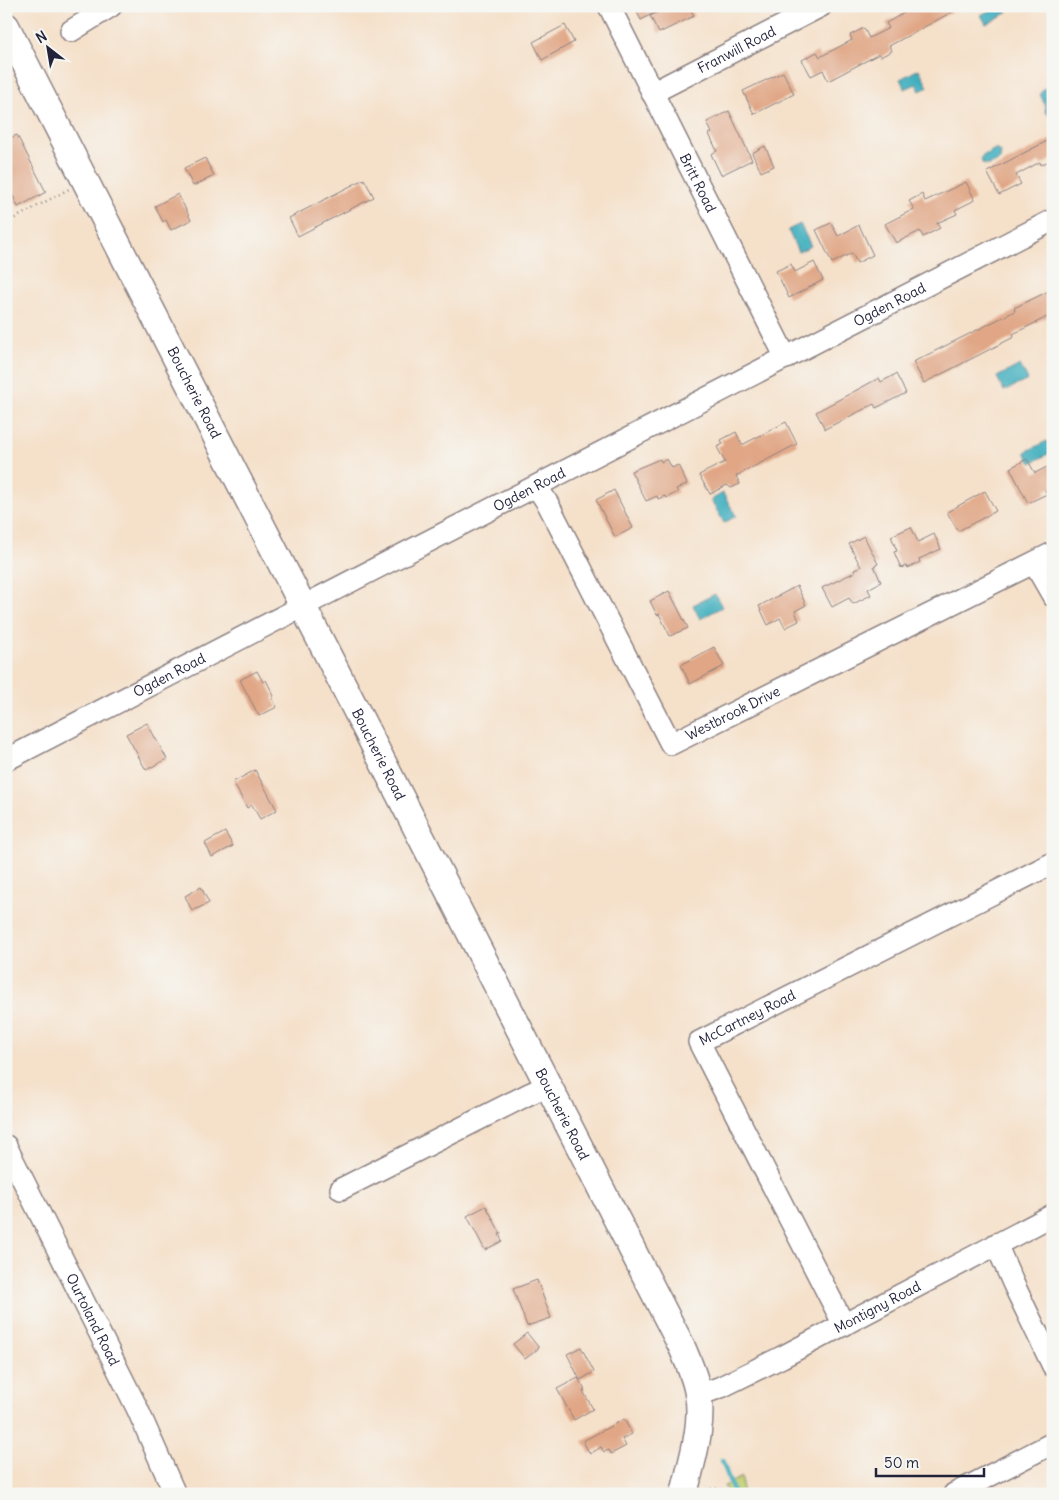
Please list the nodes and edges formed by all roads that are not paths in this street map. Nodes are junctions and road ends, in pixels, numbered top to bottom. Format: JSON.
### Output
{"nodes":[{"id":1,"x":111,"y":6,"type":"edge"},
{"id":2,"x":609,"y":6,"type":"edge"},
{"id":3,"x":821,"y":6,"type":"edge"},
{"id":4,"x":6,"y":26,"type":"edge"},
{"id":5,"x":71,"y":31,"type":"dead end"},
{"id":6,"x":652,"y":94,"type":"junction"},
{"id":7,"x":1053,"y":220,"type":"edge"},
{"id":8,"x":786,"y":358,"type":"junction"},
{"id":9,"x":536,"y":487,"type":"junction"},
{"id":10,"x":1053,"y":553,"type":"edge"},
{"id":11,"x":1034,"y":563,"type":"junction"},
{"id":12,"x":1053,"y":596,"type":"edge"},
{"id":13,"x":302,"y":605,"type":"junction"},
{"id":14,"x":6,"y":760,"type":"edge"},
{"id":15,"x":1053,"y":863,"type":"edge"},
{"id":16,"x":547,"y":1086,"type":"junction"},
{"id":17,"x":6,"y":1146,"type":"edge"},
{"id":18,"x":341,"y":1189,"type":"dead end"},
{"id":19,"x":1053,"y":1215,"type":"edge"},
{"id":20,"x":996,"y":1244,"type":"junction"},
{"id":21,"x":844,"y":1324,"type":"junction"},
{"id":22,"x":1053,"y":1366,"type":"edge"},
{"id":23,"x":699,"y":1395,"type":"junction"},
{"id":24,"x":1053,"y":1443,"type":"edge"},
{"id":25,"x":694,"y":1492,"type":"edge"},
{"id":26,"x":175,"y":1494,"type":"edge"},
{"id":27,"x":954,"y":1494,"type":"edge"}],
"edges":[{"from":1,"to":5,"type":"street"},
{"from":2,"to":6,"type":"street","name":"Britt Road"},
{"from":3,"to":6,"type":"street","name":"Franwill Road"},
{"from":4,"to":13,"type":"main road","name":"Boucherie Road"},
{"from":6,"to":8,"type":"street","name":"Britt Road"},
{"from":7,"to":8,"type":"street","name":"Ogden Road"},
{"from":8,"to":9,"type":"street","name":"Ogden Road"},
{"from":9,"to":11,"type":"street","name":"Westbrook Drive"},
{"from":9,"to":13,"type":"street","name":"Ogden Road"},
{"from":10,"to":11,"type":"street","name":"Westbrook Drive"},
{"from":11,"to":12,"type":"street"},
{"from":13,"to":14,"type":"street","name":"Ogden Road"},
{"from":13,"to":16,"type":"main road","name":"Boucherie Road"},
{"from":15,"to":21,"type":"street","name":"McCartney Road"},
{"from":16,"to":18,"type":"street"},
{"from":16,"to":23,"type":"main road","name":"Boucherie Road"},
{"from":17,"to":26,"type":"street","name":"Ourtoland Road"},
{"from":19,"to":20,"type":"street","name":"Montigny Road"},
{"from":20,"to":21,"type":"street","name":"Montigny Road"},
{"from":20,"to":22,"type":"street"},
{"from":21,"to":23,"type":"street","name":"Montigny Road"},
{"from":23,"to":25,"type":"main road","name":"Boucherie Road"},
{"from":24,"to":27,"type":"street"}]}
